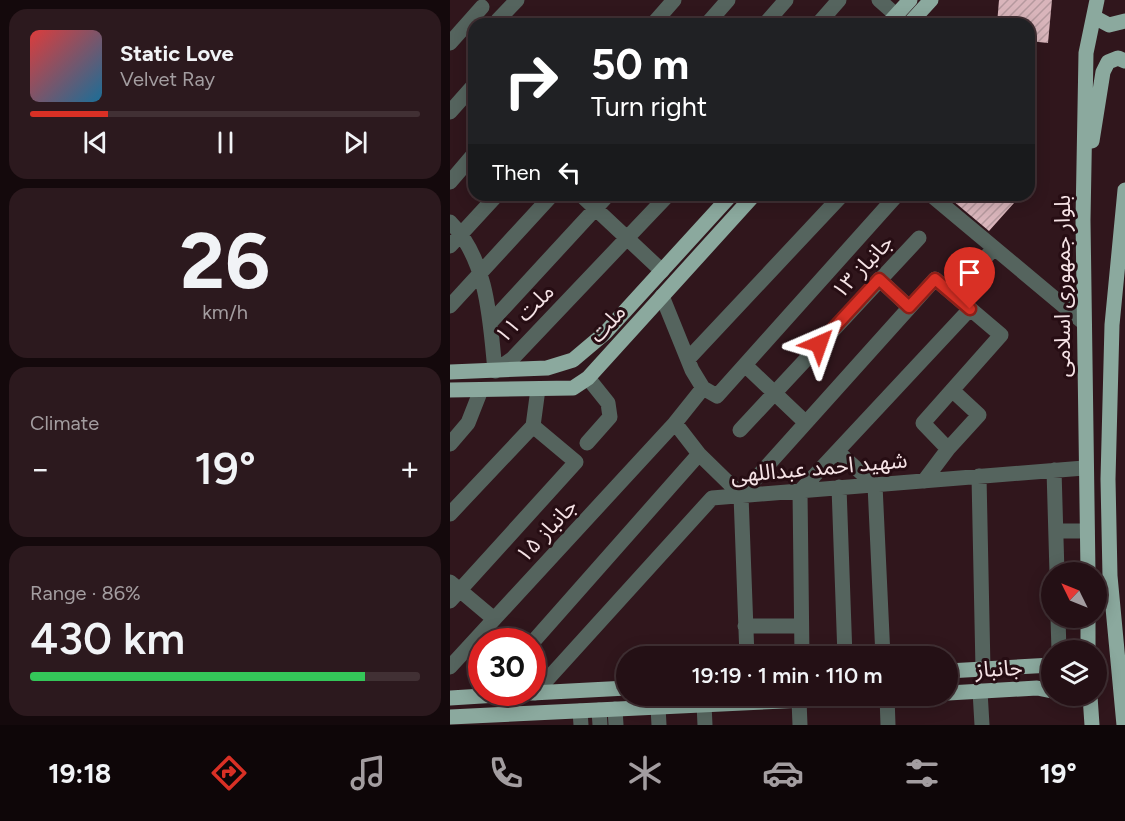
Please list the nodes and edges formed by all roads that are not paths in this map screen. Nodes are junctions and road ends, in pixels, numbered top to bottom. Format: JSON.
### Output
{"nodes":[{"id":1,"x":517,"y":0,"type":"edge"},
{"id":2,"x":675,"y":0,"type":"edge"},
{"id":3,"x":729,"y":0,"type":"edge"},
{"id":4,"x":786,"y":0,"type":"edge"},
{"id":5,"x":839,"y":0,"type":"edge"},
{"id":6,"x":879,"y":0,"type":"edge"},
{"id":7,"x":910,"y":0,"type":"edge"},
{"id":8,"x":931,"y":0,"type":"edge"},
{"id":9,"x":1097,"y":0,"type":"edge"},
{"id":10,"x":478,"y":3,"type":"edge"},
{"id":11,"x":1094,"y":17,"type":"junction"},
{"id":12,"x":496,"y":18,"type":"edge"},
{"id":13,"x":504,"y":18,"type":"edge"},
{"id":14,"x":658,"y":18,"type":"edge"},
{"id":15,"x":712,"y":18,"type":"edge"},
{"id":16,"x":770,"y":18,"type":"edge"},
{"id":17,"x":823,"y":18,"type":"edge"},
{"id":18,"x":891,"y":18,"type":"edge"},
{"id":19,"x":894,"y":18,"type":"edge"},
{"id":20,"x":914,"y":18,"type":"edge"},
{"id":21,"x":1125,"y":21,"type":"edge"},
{"id":22,"x":450,"y":43,"type":"edge"},
{"id":23,"x":1125,"y":60,"type":"edge"},
{"id":24,"x":468,"y":92,"type":"edge"},
{"id":25,"x":450,"y":112,"type":"edge"},
{"id":26,"x":468,"y":161,"type":"edge"},
{"id":27,"x":450,"y":182,"type":"edge"},
{"id":28,"x":1125,"y":190,"type":"edge"},
{"id":29,"x":1084,"y":195,"type":"junction"},
{"id":30,"x":491,"y":201,"type":"edge"},
{"id":31,"x":546,"y":201,"type":"edge"},
{"id":32,"x":587,"y":201,"type":"edge"},
{"id":33,"x":603,"y":201,"type":"edge"},
{"id":34,"x":663,"y":201,"type":"edge"},
{"id":35,"x":726,"y":201,"type":"edge"},
{"id":36,"x":749,"y":201,"type":"edge"},
{"id":37,"x":836,"y":201,"type":"edge"},
{"id":38,"x":892,"y":201,"type":"edge"},
{"id":39,"x":938,"y":201,"type":"edge"},
{"id":40,"x":596,"y":209,"type":"junction"},
{"id":41,"x":450,"y":222,"type":"edge"},
{"id":42,"x":462,"y":233,"type":"junction"},
{"id":43,"x":919,"y":238,"type":"dead end"},
{"id":44,"x":628,"y":239,"type":"junction"},
{"id":45,"x":450,"y":246,"type":"edge"},
{"id":46,"x":994,"y":248,"type":"junction"},
{"id":47,"x":481,"y":271,"type":"junction"},
{"id":48,"x":662,"y":271,"type":"junction"},
{"id":49,"x":879,"y":279,"type":"junction"},
{"id":50,"x":1120,"y":281,"type":"edge"},
{"id":51,"x":953,"y":294,"type":"junction"},
{"id":52,"x":662,"y":296,"type":"junction"},
{"id":53,"x":450,"y":306,"type":"edge"},
{"id":54,"x":909,"y":307,"type":"junction"},
{"id":55,"x":970,"y":309,"type":"junction"},
{"id":56,"x":1084,"y":322,"type":"junction"},
{"id":57,"x":490,"y":323,"type":"junction"},
{"id":58,"x":1118,"y":326,"type":"edge"},
{"id":59,"x":689,"y":358,"type":"junction"},
{"id":60,"x":745,"y":365,"type":"junction"},
{"id":61,"x":495,"y":371,"type":"junction"},
{"id":62,"x":450,"y":372,"type":"edge"},
{"id":63,"x":588,"y":378,"type":"junction"},
{"id":64,"x":703,"y":388,"type":"junction"},
{"id":65,"x":538,"y":389,"type":"junction"},
{"id":66,"x":450,"y":390,"type":"edge"},
{"id":67,"x":488,"y":390,"type":"junction"},
{"id":68,"x":952,"y":390,"type":"junction"},
{"id":69,"x":774,"y":393,"type":"junction"},
{"id":70,"x":805,"y":422,"type":"junction"},
{"id":71,"x":675,"y":423,"type":"junction"},
{"id":72,"x":532,"y":426,"type":"junction"},
{"id":73,"x":740,"y":430,"type":"dead end"},
{"id":74,"x":587,"y":443,"type":"dead end"},
{"id":75,"x":450,"y":444,"type":"edge"},
{"id":76,"x":948,"y":449,"type":"junction"},
{"id":77,"x":837,"y":452,"type":"junction"},
{"id":78,"x":699,"y":453,"type":"junction"},
{"id":79,"x":1084,"y":468,"type":"junction"},
{"id":80,"x":1054,"y":470,"type":"junction"},
{"id":81,"x":979,"y":476,"type":"junction"},
{"id":82,"x":924,"y":481,"type":"junction"},
{"id":83,"x":875,"y":485,"type":"junction"},
{"id":84,"x":839,"y":488,"type":"junction"},
{"id":85,"x":800,"y":490,"type":"junction"},
{"id":86,"x":741,"y":495,"type":"junction"},
{"id":87,"x":450,"y":514,"type":"edge"},
{"id":88,"x":1056,"y":531,"type":"junction"},
{"id":89,"x":1087,"y":531,"type":"junction"},
{"id":90,"x":1057,"y":562,"type":"edge"},
{"id":91,"x":1088,"y":562,"type":"edge"},
{"id":92,"x":1125,"y":568,"type":"edge"},
{"id":93,"x":1110,"y":576,"type":"junction"},
{"id":94,"x":453,"y":591,"type":"edge"},
{"id":95,"x":494,"y":619,"type":"junction"},
{"id":96,"x":746,"y":626,"type":"junction"},
{"id":97,"x":801,"y":626,"type":"junction"},
{"id":98,"x":545,"y":628,"type":"edge"},
{"id":99,"x":747,"y":646,"type":"edge"},
{"id":100,"x":802,"y":646,"type":"edge"},
{"id":101,"x":845,"y":646,"type":"edge"},
{"id":102,"x":882,"y":646,"type":"edge"},
{"id":103,"x":1041,"y":666,"type":"edge"},
{"id":104,"x":450,"y":667,"type":"edge"},
{"id":105,"x":983,"y":669,"type":"junction"},
{"id":106,"x":958,"y":670,"type":"edge"},
{"id":107,"x":546,"y":679,"type":"edge"},
{"id":108,"x":616,"y":688,"type":"edge"},
{"id":109,"x":598,"y":689,"type":"junction"},
{"id":110,"x":1041,"y":689,"type":"edge"},
{"id":111,"x":577,"y":690,"type":"junction"},
{"id":112,"x":980,"y":691,"type":"junction"},
{"id":113,"x":546,"y":692,"type":"edge"},
{"id":114,"x":958,"y":692,"type":"edge"},
{"id":115,"x":468,"y":696,"type":"edge"},
{"id":116,"x":450,"y":698,"type":"edge"},
{"id":117,"x":673,"y":706,"type":"edge"},
{"id":118,"x":704,"y":706,"type":"edge"},
{"id":119,"x":799,"y":706,"type":"edge"},
{"id":120,"x":887,"y":706,"type":"edge"},
{"id":121,"x":1088,"y":706,"type":"edge"},
{"id":122,"x":658,"y":707,"type":"junction"},
{"id":123,"x":605,"y":714,"type":"edge"},
{"id":124,"x":450,"y":717,"type":"edge"},
{"id":125,"x":580,"y":718,"type":"edge"},
{"id":126,"x":537,"y":719,"type":"edge"},
{"id":127,"x":497,"y":720,"type":"edge"},
{"id":128,"x":616,"y":725,"type":"edge"},
{"id":129,"x":659,"y":725,"type":"edge"},
{"id":130,"x":705,"y":725,"type":"edge"},
{"id":131,"x":800,"y":725,"type":"edge"},
{"id":132,"x":888,"y":725,"type":"edge"},
{"id":133,"x":982,"y":725,"type":"edge"},
{"id":134,"x":1092,"y":725,"type":"edge"},
{"id":135,"x":1124,"y":725,"type":"edge"}],
"edges":[{"from":1,"to":13,"type":"street"},
{"from":2,"to":14,"type":"street"},
{"from":3,"to":15,"type":"street"},
{"from":4,"to":16,"type":"street"},
{"from":5,"to":17,"type":"street"},
{"from":6,"to":18,"type":"street"},
{"from":7,"to":19,"type":"main road"},
{"from":8,"to":20,"type":"main road"},
{"from":9,"to":11,"type":"main road","name":"بلوار جمهوری اسلامی"},
{"from":10,"to":12,"type":"street"},
{"from":10,"to":22,"type":"street"},
{"from":11,"to":21,"type":"main road"},
{"from":11,"to":29,"type":"main road","name":"بلوار جمهوری اسلامی"},
{"from":23,"to":29,"type":"main road"},
{"from":24,"to":25,"type":"street"},
{"from":26,"to":27,"type":"street"},
{"from":28,"to":50,"type":"main road"},
{"from":29,"to":56,"type":"main road","name":"بلوار جمهوری اسلامی"},
{"from":30,"to":42,"type":"street"},
{"from":31,"to":47,"type":"street"},
{"from":32,"to":40,"type":"street"},
{"from":33,"to":40,"type":"street"},
{"from":34,"to":44,"type":"street","name":"ملت ۱۱"},
{"from":35,"to":48,"type":"main road","name":"ملت"},
{"from":36,"to":52,"type":"main road","name":"ملت"},
{"from":37,"to":59,"type":"street"},
{"from":38,"to":60,"type":"street"},
{"from":39,"to":46,"type":"street"},
{"from":40,"to":44,"type":"street"},
{"from":40,"to":57,"type":"street"},
{"from":41,"to":42,"type":"street","name":"ملت ۱۱"},
{"from":42,"to":45,"type":"street"},
{"from":42,"to":47,"type":"street","name":"ملت ۱۱"},
{"from":43,"to":49,"type":"street","name":"جانباز ۱۳"},
{"from":44,"to":48,"type":"street"},
{"from":44,"to":61,"type":"street","name":"ملت ۱۱"},
{"from":46,"to":51,"type":"street"},
{"from":46,"to":56,"type":"street"},
{"from":47,"to":53,"type":"street"},
{"from":47,"to":57,"type":"street","name":"ملت ۱۱"},
{"from":48,"to":61,"type":"main road","name":"ملت"},
{"from":49,"to":54,"type":"street"},
{"from":49,"to":69,"type":"street","name":"جانباز ۱۳"},
{"from":50,"to":58,"type":"main road"},
{"from":51,"to":54,"type":"street"},
{"from":51,"to":55,"type":"street"},
{"from":52,"to":59,"type":"street"},
{"from":52,"to":63,"type":"main road","name":"ملت"},
{"from":54,"to":70,"type":"street"},
{"from":55,"to":68,"type":"street"},
{"from":55,"to":77,"type":"street"},
{"from":56,"to":79,"type":"main road","name":"بلوار جمهوری اسلامی"},
{"from":57,"to":61,"type":"street","name":"ملت ۱۱"},
{"from":58,"to":93,"type":"main road"},
{"from":59,"to":64,"type":"street"},
{"from":60,"to":64,"type":"street"},
{"from":60,"to":69,"type":"street"},
{"from":61,"to":62,"type":"main road","name":"ملت"},
{"from":61,"to":67,"type":"main road"},
{"from":63,"to":65,"type":"main road","name":"ملت"},
{"from":63,"to":74,"type":"street"},
{"from":64,"to":71,"type":"street","name":"جانباز ۱۵"},
{"from":65,"to":67,"type":"main road","name":"ملت"},
{"from":65,"to":72,"type":"street"},
{"from":66,"to":67,"type":"main road","name":"ملت"},
{"from":67,"to":75,"type":"street"},
{"from":68,"to":76,"type":"street"},
{"from":68,"to":76,"type":"street"},
{"from":69,"to":70,"type":"street"},
{"from":69,"to":73,"type":"street","name":"جانباز ۱۳"},
{"from":70,"to":86,"type":"street"},
{"from":71,"to":78,"type":"street"},
{"from":71,"to":95,"type":"street","name":"جانباز ۱۵"},
{"from":72,"to":87,"type":"street"},
{"from":72,"to":94,"type":"street"},
{"from":76,"to":82,"type":"street"},
{"from":77,"to":83,"type":"street"},
{"from":77,"to":85,"type":"street"},
{"from":78,"to":86,"type":"street"},
{"from":78,"to":98,"type":"street"},
{"from":79,"to":80,"type":"street","name":"شهید احمد عبداللهی"},
{"from":79,"to":89,"type":"main road","name":"بلوار جمهوری اسلامی"},
{"from":80,"to":81,"type":"street","name":"شهید احمد عبداللهی"},
{"from":80,"to":88,"type":"street"},
{"from":81,"to":82,"type":"street","name":"شهید احمد عبداللهی"},
{"from":81,"to":105,"type":"street"},
{"from":82,"to":83,"type":"street","name":"شهید احمد عبداللهی"},
{"from":83,"to":84,"type":"street","name":"شهید احمد عبداللهی"},
{"from":83,"to":102,"type":"street"},
{"from":84,"to":85,"type":"street","name":"شهید احمد عبداللهی"},
{"from":84,"to":101,"type":"street"},
{"from":85,"to":86,"type":"street","name":"شهید احمد عبداللهی"},
{"from":85,"to":97,"type":"street"},
{"from":86,"to":96,"type":"street"},
{"from":86,"to":107,"type":"street","name":"شهید احمد عبداللهی"},
{"from":88,"to":89,"type":"street"},
{"from":88,"to":90,"type":"street"},
{"from":89,"to":91,"type":"main road","name":"بلوار جمهوری اسلامی"},
{"from":92,"to":93,"type":"main road"},
{"from":93,"to":135,"type":"main road"},
{"from":94,"to":95,"type":"street"},
{"from":95,"to":104,"type":"street","name":"جانباز ۱۵"},
{"from":96,"to":97,"type":"street"},
{"from":96,"to":99,"type":"street"},
{"from":97,"to":100,"type":"street"},
{"from":103,"to":105,"type":"main road","name":"جانباز"},
{"from":105,"to":106,"type":"main road","name":"جانباز"},
{"from":108,"to":109,"type":"main road"},
{"from":109,"to":111,"type":"main road"},
{"from":109,"to":123,"type":"main road"},
{"from":110,"to":112,"type":"main road","name":"جانباز"},
{"from":111,"to":113,"type":"main road"},
{"from":111,"to":125,"type":"main road"},
{"from":112,"to":114,"type":"main road","name":"جانباز"},
{"from":112,"to":133,"type":"street"},
{"from":115,"to":116,"type":"main road"},
{"from":117,"to":122,"type":"main road"},
{"from":118,"to":130,"type":"street"},
{"from":119,"to":131,"type":"street"},
{"from":120,"to":132,"type":"street"},
{"from":121,"to":134,"type":"main road"},
{"from":122,"to":123,"type":"main road"},
{"from":122,"to":129,"type":"street"},
{"from":123,"to":125,"type":"main road"},
{"from":123,"to":128,"type":"street"},
{"from":124,"to":127,"type":"main road"},
{"from":125,"to":126,"type":"main road"},
{"from":126,"to":127,"type":"main road"}]}
